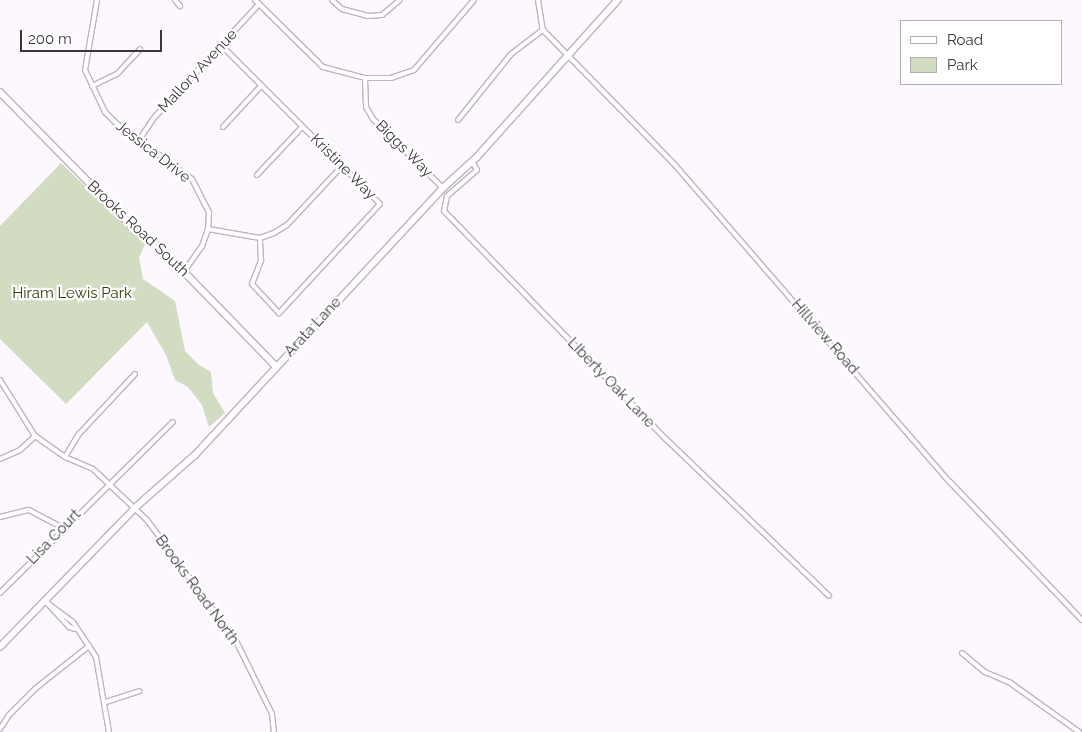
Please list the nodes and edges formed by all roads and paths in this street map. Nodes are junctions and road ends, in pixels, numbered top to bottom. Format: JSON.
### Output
{"nodes":[{"id":1,"x":97,"y":0,"type":"edge"},
{"id":2,"x":175,"y":0,"type":"edge"},
{"id":3,"x":255,"y":0,"type":"edge"},
{"id":4,"x":332,"y":0,"type":"edge"},
{"id":5,"x":400,"y":0,"type":"edge"},
{"id":6,"x":474,"y":0,"type":"edge"},
{"id":7,"x":538,"y":0,"type":"edge"},
{"id":8,"x":618,"y":0,"type":"edge"},
{"id":9,"x":259,"y":4,"type":"junction"},
{"id":10,"x":180,"y":6,"type":"dead end"},
{"id":11,"x":543,"y":30,"type":"junction"},
{"id":12,"x":222,"y":46,"type":"junction"},
{"id":13,"x":140,"y":49,"type":"dead end"},
{"id":14,"x":569,"y":54,"type":"junction"},
{"id":15,"x":365,"y":78,"type":"junction"},
{"id":16,"x":92,"y":86,"type":"junction"},
{"id":17,"x":261,"y":86,"type":"junction"},
{"id":18,"x":0,"y":92,"type":"edge"},
{"id":19,"x":458,"y":120,"type":"dead end"},
{"id":20,"x":223,"y":127,"type":"dead end"},
{"id":21,"x":302,"y":127,"type":"junction"},
{"id":22,"x":139,"y":140,"type":"junction"},
{"id":23,"x":472,"y":161,"type":"junction"},
{"id":24,"x":342,"y":166,"type":"junction"},
{"id":25,"x":257,"y":175,"type":"dead end"},
{"id":26,"x":443,"y":188,"type":"junction"},
{"id":27,"x":208,"y":229,"type":"junction"},
{"id":28,"x":260,"y":238,"type":"junction"},
{"id":29,"x":184,"y":272,"type":"junction"},
{"id":30,"x":276,"y":366,"type":"junction"},
{"id":31,"x":135,"y":374,"type":"dead end"},
{"id":32,"x":0,"y":380,"type":"edge"},
{"id":33,"x":173,"y":422,"type":"dead end"},
{"id":34,"x":35,"y":436,"type":"junction"},
{"id":35,"x":65,"y":457,"type":"junction"},
{"id":36,"x":0,"y":459,"type":"edge"},
{"id":37,"x":109,"y":482,"type":"junction"},
{"id":38,"x":136,"y":507,"type":"junction"},
{"id":39,"x":0,"y":516,"type":"edge"},
{"id":40,"x":63,"y":528,"type":"junction"},
{"id":41,"x":0,"y":593,"type":"edge"},
{"id":42,"x":829,"y":596,"type":"dead end"},
{"id":43,"x":46,"y":602,"type":"junction"},
{"id":44,"x":1082,"y":620,"type":"edge"},
{"id":45,"x":90,"y":646,"type":"junction"},
{"id":46,"x":0,"y":647,"type":"edge"},
{"id":47,"x":962,"y":653,"type":"dead end"},
{"id":48,"x":139,"y":691,"type":"dead end"},
{"id":49,"x":106,"y":702,"type":"junction"},
{"id":50,"x":0,"y":729,"type":"edge"},
{"id":51,"x":109,"y":732,"type":"edge"},
{"id":52,"x":274,"y":732,"type":"edge"},
{"id":53,"x":1079,"y":732,"type":"edge"}],
"edges":[{"from":1,"to":16,"type":"street","name":"Jessica Drive"},
{"from":2,"to":10,"type":"street"},
{"from":3,"to":9,"type":"street"},
{"from":4,"to":5,"type":"street"},
{"from":6,"to":15,"type":"street"},
{"from":7,"to":11,"type":"street"},
{"from":8,"to":14,"type":"street","name":"Arata Lane"},
{"from":9,"to":12,"type":"street","name":"Mallory Avenue"},
{"from":9,"to":15,"type":"street"},
{"from":11,"to":14,"type":"street","name":"Hillview Road"},
{"from":11,"to":19,"type":"street"},
{"from":12,"to":17,"type":"street","name":"Kristine Way"},
{"from":12,"to":22,"type":"street","name":"Mallory Avenue"},
{"from":13,"to":16,"type":"street"},
{"from":14,"to":23,"type":"street","name":"Arata Lane"},
{"from":14,"to":44,"type":"street","name":"Hillview Road"},
{"from":15,"to":26,"type":"street","name":"Biggs Way"},
{"from":16,"to":22,"type":"street","name":"Jessica Drive"},
{"from":17,"to":20,"type":"street"},
{"from":17,"to":21,"type":"street","name":"Kristine Way"},
{"from":18,"to":29,"type":"street","name":"Brooks Road South"},
{"from":21,"to":24,"type":"street","name":"Kristine Way"},
{"from":21,"to":25,"type":"street"},
{"from":22,"to":27,"type":"street","name":"Jessica Drive"},
{"from":23,"to":26,"type":"street","name":"Arata Lane"},
{"from":23,"to":42,"type":"street","name":"LIberty Oak Lane"},
{"from":24,"to":28,"type":"street"},
{"from":24,"to":28,"type":"street","name":"Kristine Way"},
{"from":26,"to":30,"type":"street","name":"Arata Lane"},
{"from":27,"to":28,"type":"street"},
{"from":27,"to":29,"type":"street"},
{"from":29,"to":30,"type":"street","name":"Brooks Road South"},
{"from":30,"to":38,"type":"street","name":"Arata Lane"},
{"from":31,"to":35,"type":"street"},
{"from":32,"to":34,"type":"street"},
{"from":33,"to":37,"type":"street","name":"Lisa Court"},
{"from":34,"to":35,"type":"street","name":"Brooks Road North"},
{"from":34,"to":36,"type":"street"},
{"from":35,"to":37,"type":"street","name":"Brooks Road North"},
{"from":37,"to":38,"type":"street","name":"Brooks Road North"},
{"from":37,"to":40,"type":"street","name":"Lisa Court"},
{"from":38,"to":43,"type":"street","name":"Arata Lane"},
{"from":38,"to":52,"type":"street","name":"Brooks Road North"},
{"from":39,"to":40,"type":"street"},
{"from":40,"to":41,"type":"street","name":"Lisa Court"},
{"from":43,"to":45,"type":"street"},
{"from":43,"to":46,"type":"street","name":"Arata Lane"},
{"from":45,"to":49,"type":"street"},
{"from":45,"to":50,"type":"street"},
{"from":47,"to":53,"type":"street"},
{"from":48,"to":49,"type":"street"},
{"from":49,"to":51,"type":"street"}]}
